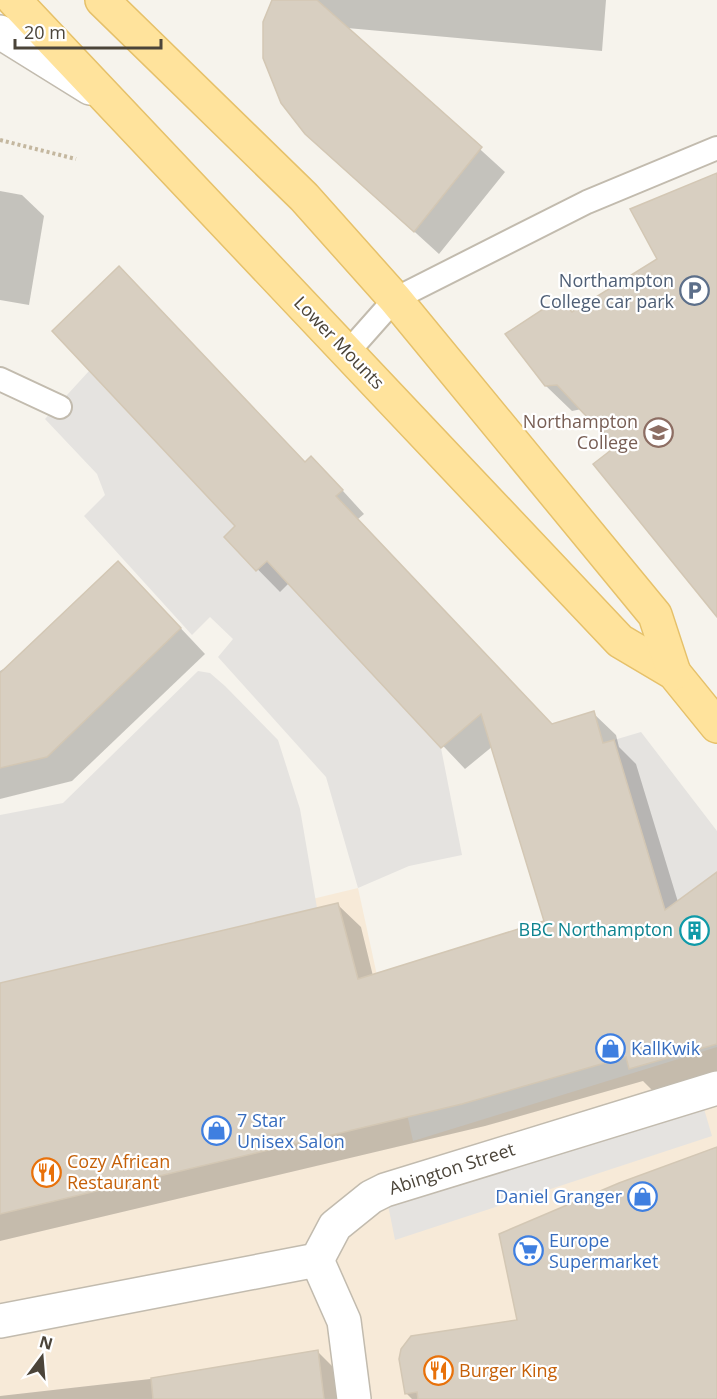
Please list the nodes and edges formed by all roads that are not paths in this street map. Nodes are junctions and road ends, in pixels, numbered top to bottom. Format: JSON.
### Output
{"nodes":[{"id":1,"x":14,"y":0,"type":"edge"},
{"id":2,"x":102,"y":0,"type":"edge"},
{"id":3,"x":0,"y":32,"type":"edge"},
{"id":4,"x":112,"y":101,"type":"junction"},
{"id":5,"x":717,"y":148,"type":"edge"},
{"id":6,"x":395,"y":299,"type":"junction"},
{"id":7,"x":348,"y":352,"type":"junction"},
{"id":8,"x":0,"y":380,"type":"edge"},
{"id":9,"x":60,"y":407,"type":"dead end"},
{"id":10,"x":674,"y":673,"type":"junction"},
{"id":11,"x":717,"y":726,"type":"edge"},
{"id":12,"x":708,"y":1090,"type":"edge"},
{"id":13,"x":316,"y":1260,"type":"junction"},
{"id":14,"x":0,"y":1321,"type":"edge"},
{"id":15,"x":354,"y":1399,"type":"edge"}],
"edges":[{"from":1,"to":4,"type":"main road","name":"Lower Mounts"},
{"from":2,"to":6,"type":"main road","name":"Lower Mounts"},
{"from":3,"to":4,"type":"street"},
{"from":4,"to":7,"type":"main road","name":"Lower Mounts"},
{"from":5,"to":6,"type":"lane"},
{"from":6,"to":7,"type":"lane"},
{"from":6,"to":10,"type":"main road","name":"Lower Mounts"},
{"from":7,"to":10,"type":"main road","name":"Lower Mounts"},
{"from":8,"to":9,"type":"lane"},
{"from":10,"to":11,"type":"main road","name":"Lower Mounts"},
{"from":12,"to":13,"type":"street","name":"Abington Street"},
{"from":13,"to":14,"type":"street"},
{"from":13,"to":15,"type":"street"}]}
